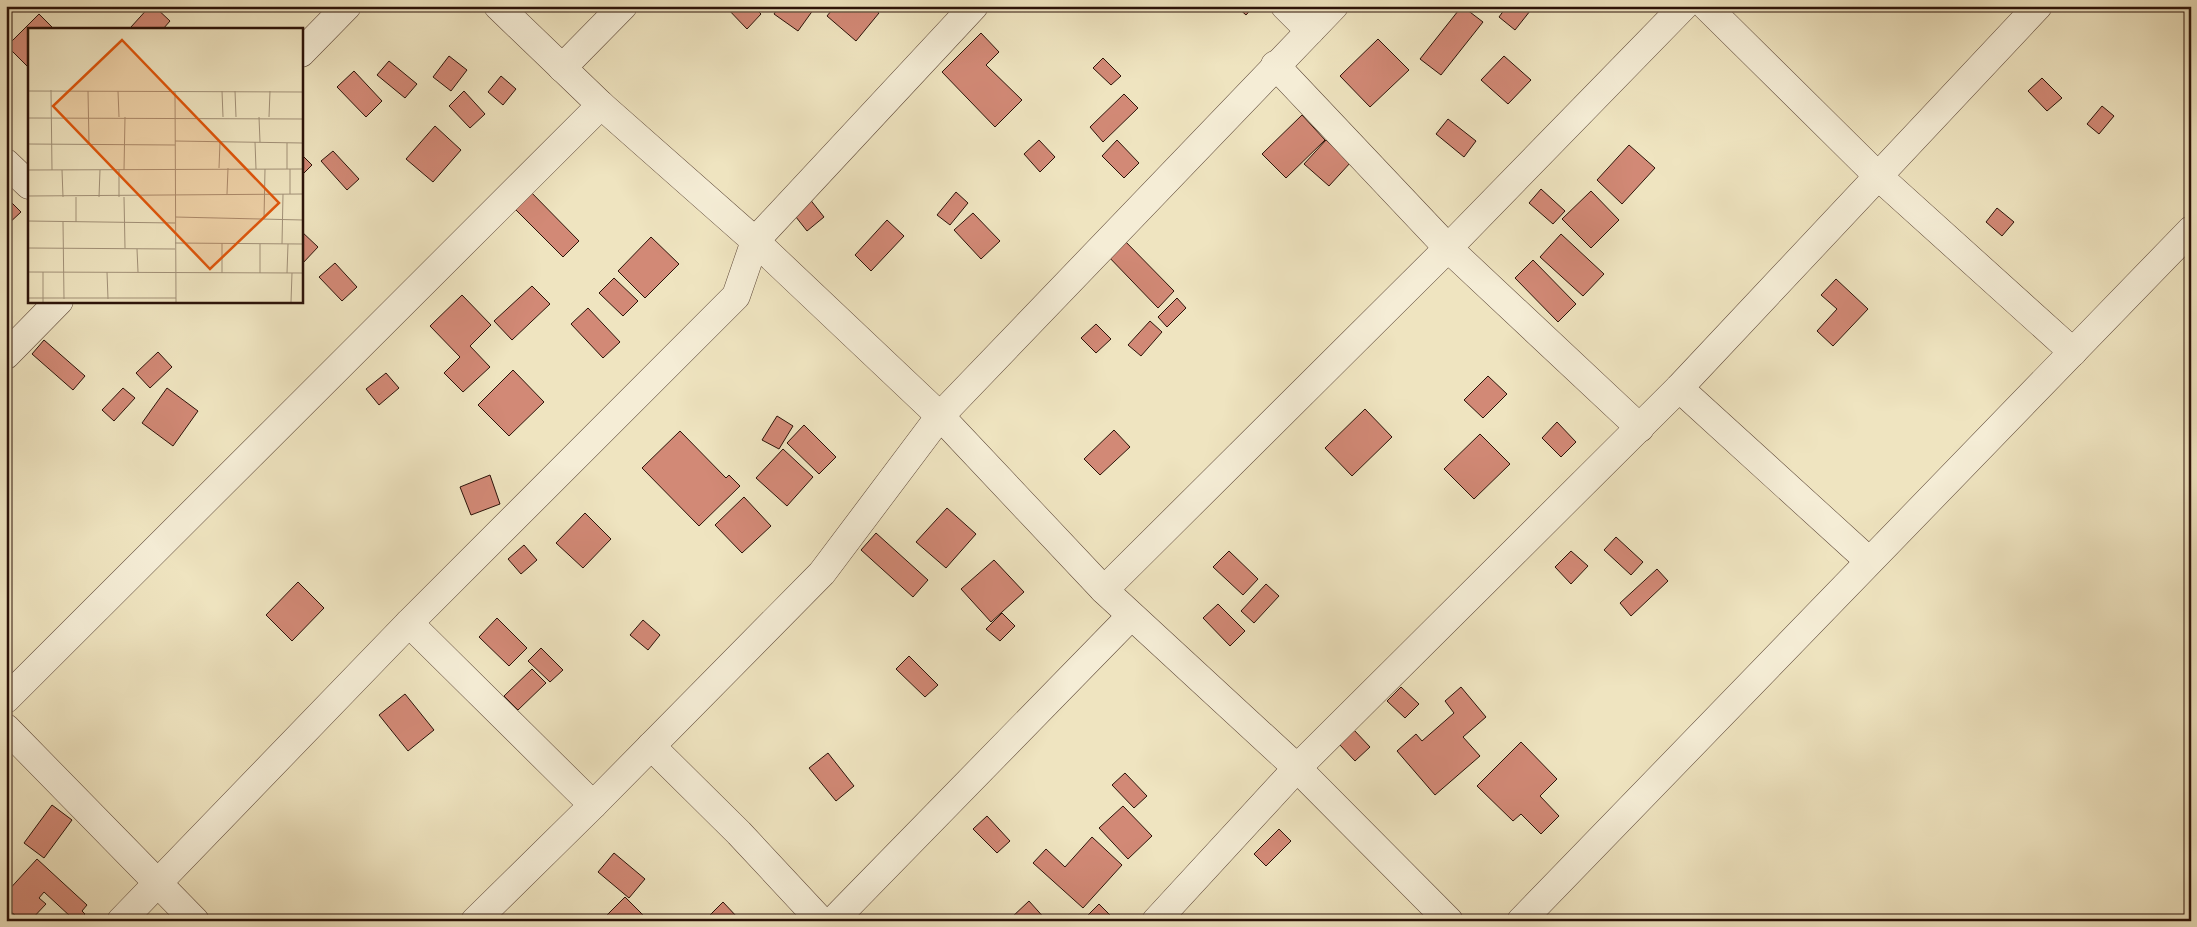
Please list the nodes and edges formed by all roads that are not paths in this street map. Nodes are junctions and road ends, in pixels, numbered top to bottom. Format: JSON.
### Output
{"nodes":[{"id":1,"x":347,"y":6,"type":"edge"},
{"id":2,"x":498,"y":6,"type":"edge"},
{"id":3,"x":623,"y":6,"type":"edge"},
{"id":4,"x":974,"y":6,"type":"edge"},
{"id":5,"x":1285,"y":6,"type":"edge"},
{"id":6,"x":1334,"y":6,"type":"edge"},
{"id":7,"x":1684,"y":6,"type":"edge"},
{"id":8,"x":1706,"y":6,"type":"edge"},
{"id":9,"x":2038,"y":6,"type":"edge"},
{"id":10,"x":1310,"y":31,"type":"junction"},
{"id":11,"x":302,"y":52,"type":"edge"},
{"id":12,"x":1275,"y":65,"type":"junction"},
{"id":13,"x":562,"y":68,"type":"junction"},
{"id":14,"x":601,"y":105,"type":"junction"},
{"id":15,"x":6,"y":163,"type":"edge"},
{"id":16,"x":1878,"y":176,"type":"junction"},
{"id":17,"x":28,"y":184,"type":"edge"},
{"id":18,"x":2191,"y":230,"type":"edge"},
{"id":19,"x":755,"y":241,"type":"junction"},
{"id":20,"x":1448,"y":248,"type":"junction"},
{"id":21,"x":58,"y":302,"type":"edge"},
{"id":22,"x":2072,"y":352,"type":"junction"},
{"id":23,"x":6,"y":355,"type":"edge"},
{"id":24,"x":1679,"y":388,"type":"junction"},
{"id":25,"x":940,"y":416,"type":"junction"},
{"id":26,"x":1640,"y":428,"type":"junction"},
{"id":27,"x":1869,"y":561,"type":"junction"},
{"id":28,"x":1104,"y":590,"type":"junction"},
{"id":29,"x":1131,"y":616,"type":"junction"},
{"id":30,"x":409,"y":623,"type":"junction"},
{"id":31,"x":6,"y":699,"type":"edge"},
{"id":32,"x":6,"y":728,"type":"edge"},
{"id":33,"x":651,"y":746,"type":"junction"},
{"id":34,"x":1297,"y":768,"type":"junction"},
{"id":35,"x":593,"y":805,"type":"junction"},
{"id":36,"x":157,"y":884,"type":"junction"},
{"id":37,"x":121,"y":921,"type":"edge"},
{"id":38,"x":195,"y":921,"type":"edge"},
{"id":39,"x":475,"y":921,"type":"edge"},
{"id":40,"x":821,"y":921,"type":"edge"},
{"id":41,"x":833,"y":921,"type":"edge"},
{"id":42,"x":1156,"y":921,"type":"edge"},
{"id":43,"x":1449,"y":921,"type":"edge"},
{"id":44,"x":1521,"y":921,"type":"edge"}],
"edges":[{"from":1,"to":11,"type":"street"},
{"from":2,"to":13,"type":"street"},
{"from":3,"to":13,"type":"street"},
{"from":4,"to":19,"type":"street"},
{"from":5,"to":10,"type":"street"},
{"from":6,"to":10,"type":"street"},
{"from":7,"to":20,"type":"street"},
{"from":8,"to":16,"type":"street"},
{"from":9,"to":16,"type":"street"},
{"from":10,"to":12,"type":"street"},
{"from":12,"to":20,"type":"street"},
{"from":12,"to":25,"type":"street"},
{"from":13,"to":14,"type":"street"},
{"from":14,"to":19,"type":"street"},
{"from":14,"to":31,"type":"street"},
{"from":15,"to":17,"type":"street"},
{"from":16,"to":22,"type":"street"},
{"from":16,"to":24,"type":"street"},
{"from":18,"to":22,"type":"street"},
{"from":19,"to":25,"type":"street"},
{"from":19,"to":30,"type":"street"},
{"from":20,"to":26,"type":"street"},
{"from":20,"to":28,"type":"street"},
{"from":21,"to":23,"type":"street"},
{"from":22,"to":27,"type":"street"},
{"from":24,"to":26,"type":"street"},
{"from":24,"to":27,"type":"street"},
{"from":25,"to":28,"type":"street"},
{"from":25,"to":33,"type":"street"},
{"from":26,"to":34,"type":"street"},
{"from":27,"to":44,"type":"street"},
{"from":28,"to":29,"type":"street"},
{"from":29,"to":34,"type":"street"},
{"from":29,"to":41,"type":"street"},
{"from":30,"to":35,"type":"street"},
{"from":30,"to":36,"type":"street"},
{"from":32,"to":36,"type":"street"},
{"from":33,"to":35,"type":"street"},
{"from":33,"to":40,"type":"street"},
{"from":34,"to":42,"type":"street"},
{"from":34,"to":43,"type":"street"},
{"from":35,"to":39,"type":"street"},
{"from":36,"to":37,"type":"street"},
{"from":36,"to":38,"type":"street"}]}
